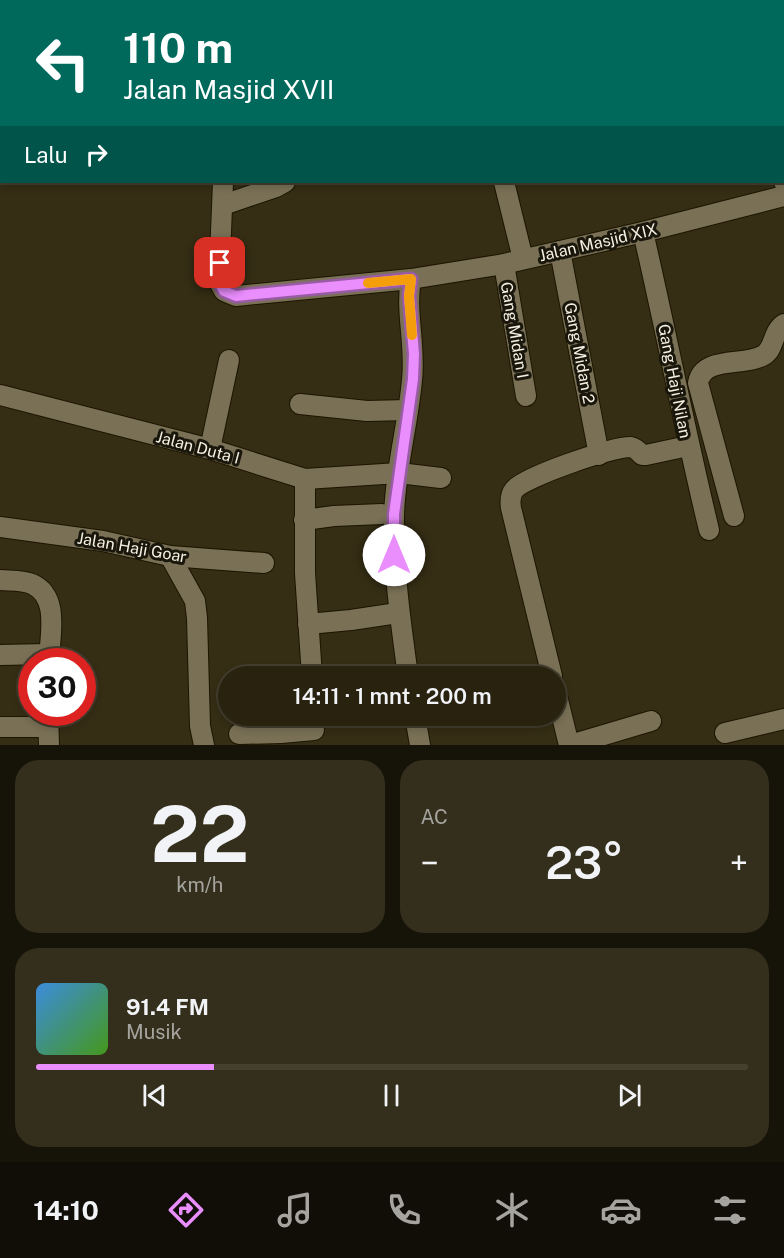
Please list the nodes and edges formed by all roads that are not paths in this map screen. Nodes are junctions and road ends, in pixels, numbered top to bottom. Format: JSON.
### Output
{"nodes":[{"id":1,"x":223,"y":183,"type":"edge"},
{"id":2,"x":283,"y":183,"type":"edge"},
{"id":3,"x":504,"y":183,"type":"edge"},
{"id":4,"x":784,"y":196,"type":"edge"},
{"id":5,"x":223,"y":206,"type":"junction"},
{"id":6,"x":643,"y":232,"type":"junction"},
{"id":7,"x":560,"y":251,"type":"junction"},
{"id":8,"x":513,"y":261,"type":"junction"},
{"id":9,"x":411,"y":279,"type":"junction"},
{"id":10,"x":784,"y":324,"type":"edge"},
{"id":11,"x":229,"y":360,"type":"dead end"},
{"id":12,"x":526,"y":396,"type":"dead end"},
{"id":13,"x":1,"y":399,"type":"edge"},
{"id":14,"x":300,"y":404,"type":"dead end"},
{"id":15,"x":408,"y":410,"type":"junction"},
{"id":16,"x":688,"y":446,"type":"junction"},
{"id":17,"x":210,"y":449,"type":"junction"},
{"id":18,"x":599,"y":455,"type":"junction"},
{"id":19,"x":399,"y":473,"type":"junction"},
{"id":20,"x":441,"y":478,"type":"dead end"},
{"id":21,"x":305,"y":479,"type":"junction"},
{"id":22,"x":381,"y":514,"type":"dead end"},
{"id":23,"x":734,"y":516,"type":"dead end"},
{"id":24,"x":304,"y":520,"type":"junction"},
{"id":25,"x":0,"y":527,"type":"edge"},
{"id":26,"x":709,"y":530,"type":"dead end"},
{"id":27,"x":170,"y":556,"type":"junction"},
{"id":28,"x":264,"y":563,"type":"dead end"},
{"id":29,"x":0,"y":580,"type":"edge"},
{"id":30,"x":391,"y":614,"type":"dead end"},
{"id":31,"x":308,"y":624,"type":"junction"},
{"id":32,"x":49,"y":648,"type":"edge"},
{"id":33,"x":0,"y":655,"type":"edge"},
{"id":34,"x":18,"y":656,"type":"edge"},
{"id":35,"x":311,"y":666,"type":"edge"},
{"id":36,"x":407,"y":666,"type":"edge"},
{"id":37,"x":550,"y":666,"type":"edge"},
{"id":38,"x":784,"y":719,"type":"edge"},
{"id":39,"x":651,"y":721,"type":"dead end"},
{"id":40,"x":417,"y":726,"type":"edge"},
{"id":41,"x":565,"y":726,"type":"edge"},
{"id":42,"x":0,"y":727,"type":"edge"},
{"id":43,"x":49,"y":728,"type":"edge"},
{"id":44,"x":314,"y":730,"type":"edge"},
{"id":45,"x":725,"y":733,"type":"dead end"},
{"id":46,"x":239,"y":734,"type":"dead end"},
{"id":47,"x":204,"y":745,"type":"edge"},
{"id":48,"x":420,"y":745,"type":"edge"},
{"id":49,"x":570,"y":745,"type":"edge"}],
"edges":[{"from":1,"to":5,"type":"street"},
{"from":2,"to":5,"type":"street"},
{"from":3,"to":8,"type":"street","name":"Gang Midan I"},
{"from":4,"to":6,"type":"street","name":"Jalan Masjid XIX"},
{"from":5,"to":9,"type":"street","name":"Jalan Masjid XIX"},
{"from":6,"to":7,"type":"street","name":"Jalan Masjid XIX"},
{"from":6,"to":16,"type":"street","name":"Gang Haji Nilan"},
{"from":7,"to":8,"type":"street","name":"Jalan Masjid XIX"},
{"from":7,"to":18,"type":"street","name":"Gang Midan 2"},
{"from":8,"to":9,"type":"street","name":"Jalan Masjid XIX"},
{"from":8,"to":12,"type":"street","name":"Gang Midan I"},
{"from":9,"to":15,"type":"street"},
{"from":10,"to":23,"type":"street"},
{"from":11,"to":17,"type":"street"},
{"from":13,"to":17,"type":"street","name":"Jalan Duta I"},
{"from":14,"to":15,"type":"street"},
{"from":15,"to":19,"type":"street"},
{"from":16,"to":18,"type":"street"},
{"from":16,"to":26,"type":"street","name":"Gang Haji Nilan"},
{"from":17,"to":21,"type":"street","name":"Jalan Duta I"},
{"from":18,"to":37,"type":"street"},
{"from":19,"to":20,"type":"street","name":"Jalan Duta I"},
{"from":19,"to":21,"type":"street","name":"Jalan Duta I"},
{"from":19,"to":36,"type":"street"},
{"from":21,"to":24,"type":"street"},
{"from":22,"to":24,"type":"street"},
{"from":24,"to":31,"type":"street"},
{"from":25,"to":27,"type":"street","name":"Jalan Haji Goar"},
{"from":27,"to":28,"type":"street","name":"Jalan Haji Goar"},
{"from":27,"to":47,"type":"street"},
{"from":29,"to":32,"type":"street"},
{"from":30,"to":31,"type":"street"},
{"from":31,"to":35,"type":"street"},
{"from":33,"to":34,"type":"street"},
{"from":38,"to":45,"type":"street"},
{"from":39,"to":49,"type":"street"},
{"from":40,"to":48,"type":"street"},
{"from":41,"to":49,"type":"street"},
{"from":42,"to":43,"type":"street"},
{"from":44,"to":46,"type":"street"}]}
